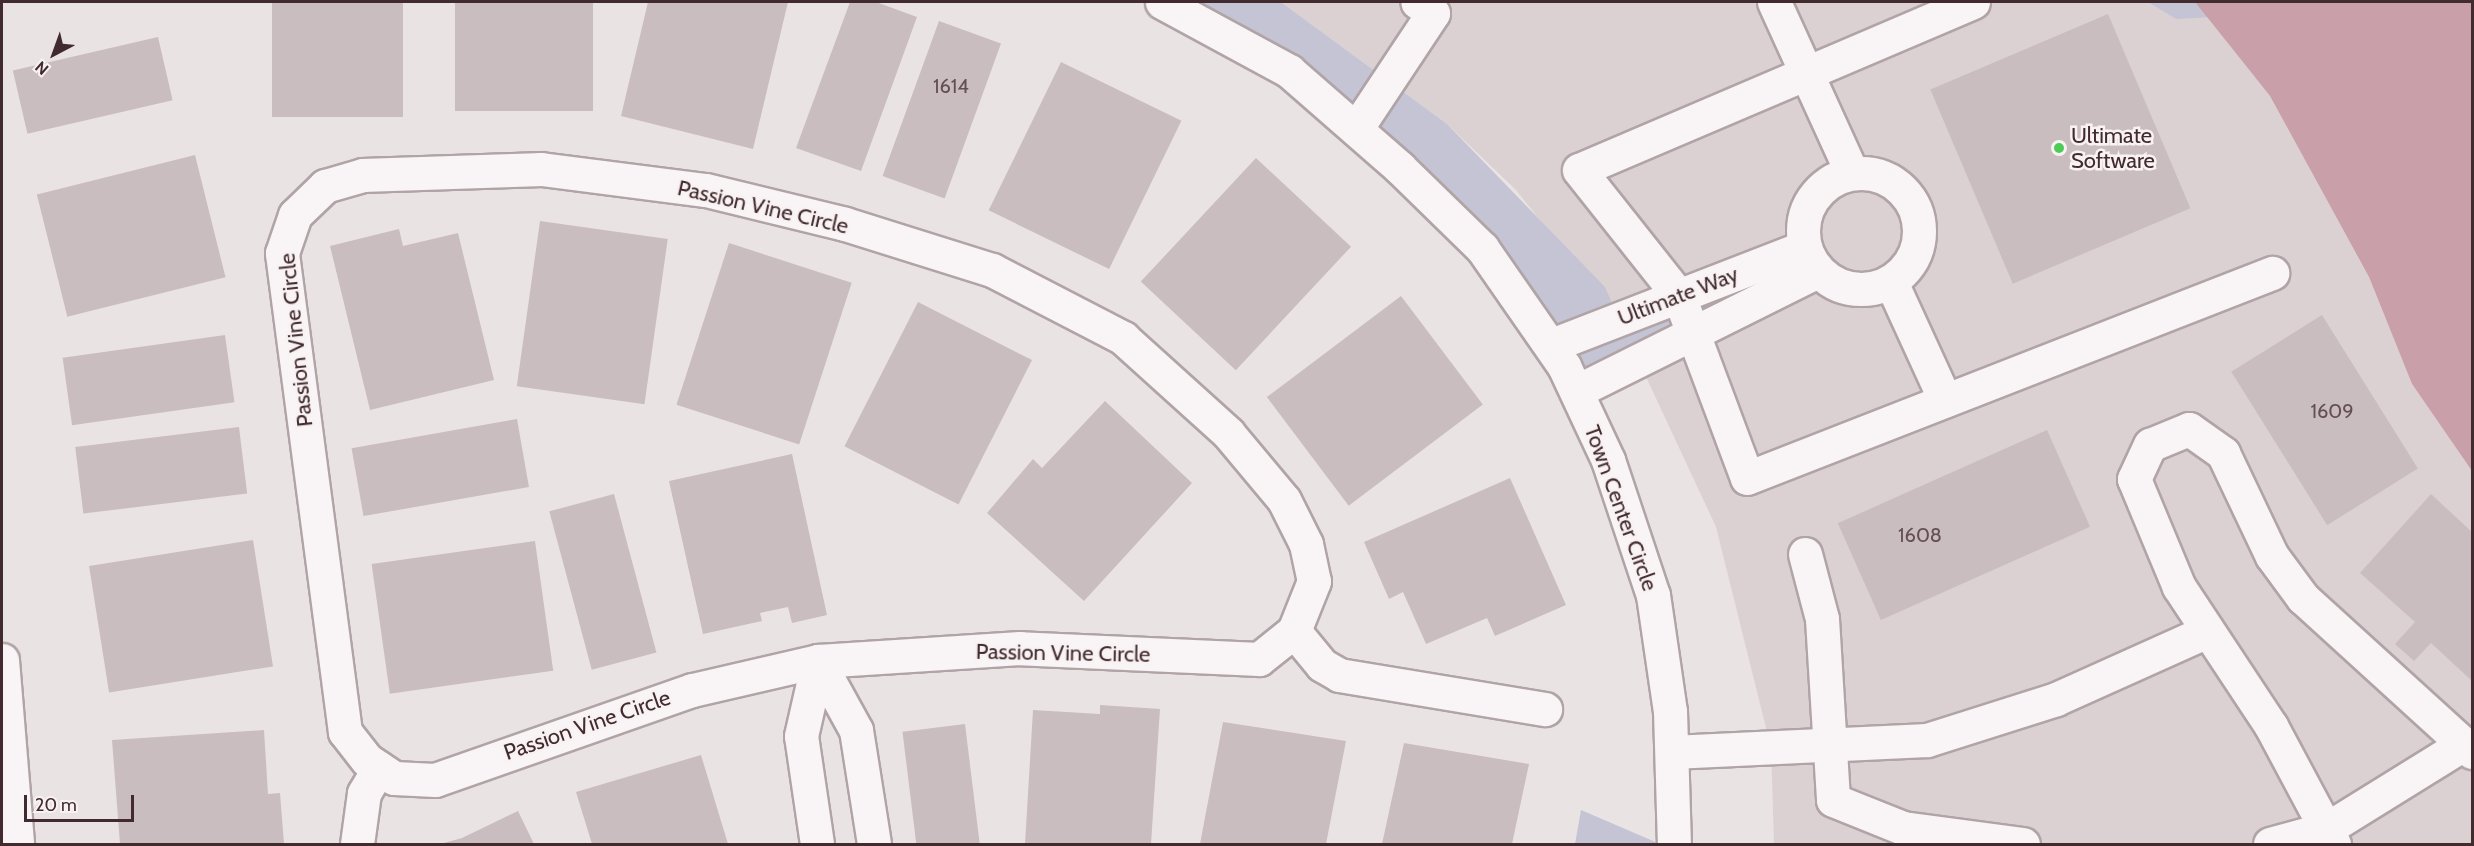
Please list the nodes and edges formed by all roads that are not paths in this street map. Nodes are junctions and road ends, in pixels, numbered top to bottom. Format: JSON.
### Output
{"nodes":[{"id":1,"x":1162,"y":2,"type":"edge"},
{"id":2,"x":1774,"y":2,"type":"edge"},
{"id":3,"x":1973,"y":2,"type":"edge"},
{"id":4,"x":1431,"y":5,"type":"edge"},
{"id":5,"x":1803,"y":75,"type":"junction"},
{"id":6,"x":1356,"y":129,"type":"junction"},
{"id":7,"x":1852,"y":173,"type":"junction"},
{"id":8,"x":1812,"y":259,"type":"junction"},
{"id":9,"x":2272,"y":273,"type":"dead end"},
{"id":10,"x":1891,"y":282,"type":"junction"},
{"id":11,"x":1679,"y":296,"type":"junction"},
{"id":12,"x":1694,"y":334,"type":"junction"},
{"id":13,"x":1552,"y":345,"type":"junction"},
{"id":14,"x":1577,"y":391,"type":"junction"},
{"id":15,"x":1945,"y":400,"type":"junction"},
{"id":16,"x":1805,"y":554,"type":"dead end"},
{"id":17,"x":1294,"y":631,"type":"junction"},
{"id":18,"x":2207,"y":631,"type":"junction"},
{"id":19,"x":2,"y":660,"type":"edge"},
{"id":20,"x":818,"y":661,"type":"junction"},
{"id":21,"x":1545,"y":709,"type":"dead end"},
{"id":22,"x":1834,"y":745,"type":"junction"},
{"id":23,"x":2467,"y":749,"type":"edge"},
{"id":24,"x":1672,"y":752,"type":"junction"},
{"id":25,"x":379,"y":768,"type":"junction"},
{"id":26,"x":2331,"y":836,"type":"edge"},
{"id":27,"x":17,"y":844,"type":"edge"},
{"id":28,"x":357,"y":844,"type":"edge"},
{"id":29,"x":817,"y":844,"type":"edge"},
{"id":30,"x":874,"y":844,"type":"edge"},
{"id":31,"x":1674,"y":844,"type":"edge"},
{"id":32,"x":2023,"y":844,"type":"edge"},
{"id":33,"x":2270,"y":844,"type":"edge"}],
"edges":[{"from":1,"to":6,"type":"street","name":"Town Center Circle"},
{"from":2,"to":5,"type":"street"},
{"from":3,"to":5,"type":"street"},
{"from":4,"to":6,"type":"street"},
{"from":5,"to":7,"type":"street"},
{"from":5,"to":11,"type":"street"},
{"from":6,"to":13,"type":"street","name":"Town Center Circle"},
{"from":7,"to":8,"type":"street"},
{"from":7,"to":10,"type":"street"},
{"from":8,"to":10,"type":"street"},
{"from":8,"to":11,"type":"street","name":"Ultimate Way"},
{"from":8,"to":12,"type":"street","name":"Ultimate Way"},
{"from":9,"to":15,"type":"street"},
{"from":10,"to":15,"type":"street"},
{"from":11,"to":12,"type":"street"},
{"from":11,"to":13,"type":"street","name":"Ultimate Way"},
{"from":12,"to":14,"type":"street","name":"Ultimate Way"},
{"from":12,"to":15,"type":"street"},
{"from":13,"to":14,"type":"street","name":"Town Center Circle"},
{"from":14,"to":24,"type":"street","name":"Town Center Circle"},
{"from":16,"to":22,"type":"street"},
{"from":17,"to":20,"type":"street","name":"Passion Vine Circle"},
{"from":17,"to":21,"type":"street"},
{"from":17,"to":25,"type":"street","name":"Passion Vine Circle"},
{"from":18,"to":22,"type":"street"},
{"from":18,"to":23,"type":"street"},
{"from":18,"to":26,"type":"street"},
{"from":19,"to":27,"type":"street"},
{"from":20,"to":25,"type":"street","name":"Passion Vine Circle"},
{"from":20,"to":29,"type":"street"},
{"from":20,"to":30,"type":"street"},
{"from":22,"to":24,"type":"street"},
{"from":22,"to":32,"type":"street"},
{"from":23,"to":26,"type":"street"},
{"from":24,"to":31,"type":"street","name":"Town Center Circle"},
{"from":25,"to":28,"type":"street"},
{"from":26,"to":33,"type":"street"}]}
